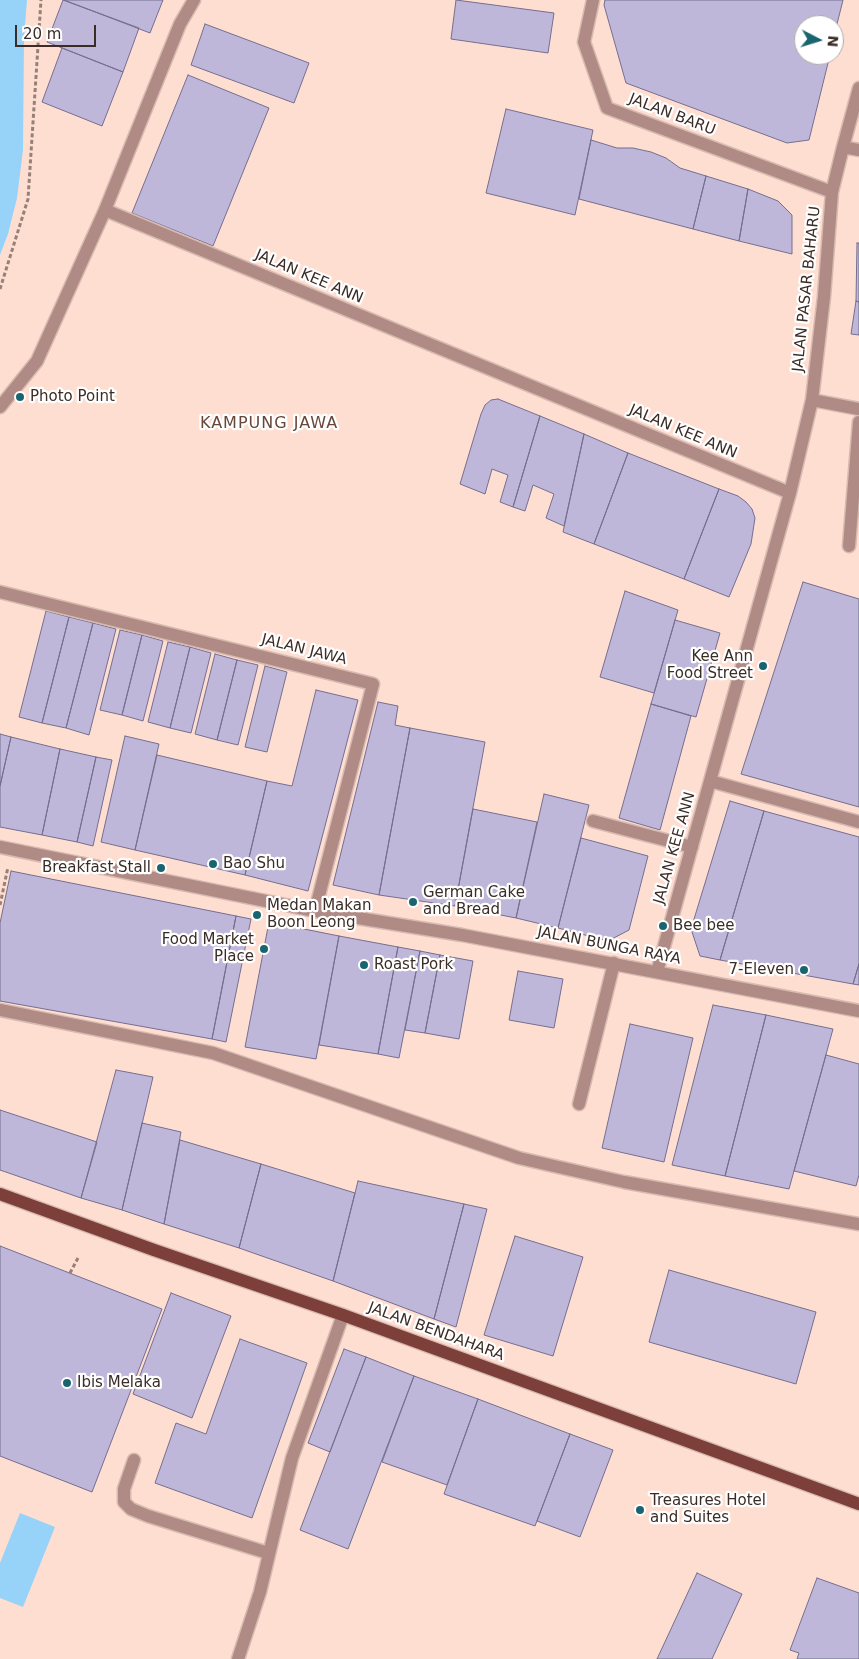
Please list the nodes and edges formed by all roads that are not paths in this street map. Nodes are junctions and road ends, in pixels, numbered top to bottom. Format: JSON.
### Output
{"nodes":[{"id":1,"x":194,"y":0,"type":"edge"},
{"id":2,"x":593,"y":0,"type":"edge"},
{"id":3,"x":859,"y":88,"type":"edge"},
{"id":4,"x":843,"y":147,"type":"junction"},
{"id":5,"x":859,"y":150,"type":"edge"},
{"id":6,"x":832,"y":192,"type":"junction"},
{"id":7,"x":105,"y":210,"type":"junction"},
{"id":8,"x":812,"y":400,"type":"junction"},
{"id":9,"x":0,"y":407,"type":"edge"},
{"id":10,"x":859,"y":409,"type":"edge"},
{"id":11,"x":859,"y":422,"type":"edge"},
{"id":12,"x":790,"y":493,"type":"junction"},
{"id":13,"x":849,"y":546,"type":"dead end"},
{"id":14,"x":0,"y":592,"type":"edge"},
{"id":15,"x":710,"y":781,"type":"junction"},
{"id":16,"x":592,"y":821,"type":"dead end"},
{"id":17,"x":859,"y":822,"type":"edge"},
{"id":18,"x":692,"y":847,"type":"junction"},
{"id":19,"x":6,"y":848,"type":"edge"},
{"id":20,"x":315,"y":911,"type":"junction"},
{"id":21,"x":614,"y":963,"type":"junction"},
{"id":22,"x":657,"y":972,"type":"junction"},
{"id":23,"x":0,"y":1010,"type":"edge"},
{"id":24,"x":859,"y":1010,"type":"edge"},
{"id":25,"x":579,"y":1104,"type":"dead end"},
{"id":26,"x":0,"y":1194,"type":"edge"},
{"id":27,"x":859,"y":1224,"type":"edge"},
{"id":28,"x":342,"y":1315,"type":"junction"},
{"id":29,"x":134,"y":1460,"type":"dead end"},
{"id":30,"x":859,"y":1504,"type":"edge"},
{"id":31,"x":268,"y":1553,"type":"junction"},
{"id":32,"x":238,"y":1659,"type":"edge"}],
"edges":[{"from":1,"to":7,"type":"street"},
{"from":2,"to":6,"type":"street","name":"JALAN BARU"},
{"from":3,"to":4,"type":"street","name":"JALAN PASAR BAHARU"},
{"from":4,"to":5,"type":"street"},
{"from":4,"to":6,"type":"street","name":"JALAN PASAR BAHARU"},
{"from":6,"to":8,"type":"street","name":"JALAN PASAR BAHARU"},
{"from":7,"to":9,"type":"street"},
{"from":7,"to":12,"type":"street","name":"JALAN KEE ANN"},
{"from":8,"to":10,"type":"street"},
{"from":8,"to":12,"type":"street","name":"JALAN PASAR BAHARU"},
{"from":11,"to":13,"type":"street"},
{"from":12,"to":15,"type":"street","name":"JALAN KEE ANN"},
{"from":14,"to":20,"type":"street","name":"JALAN JAWA"},
{"from":15,"to":17,"type":"street"},
{"from":15,"to":18,"type":"street","name":"JALAN KEE ANN"},
{"from":16,"to":18,"type":"street"},
{"from":18,"to":22,"type":"street","name":"JALAN KEE ANN"},
{"from":19,"to":20,"type":"street","name":"JALAN BUNGA RAYA"},
{"from":20,"to":21,"type":"street","name":"JALAN BUNGA RAYA"},
{"from":21,"to":22,"type":"street","name":"JALAN BUNGA RAYA"},
{"from":21,"to":25,"type":"street"},
{"from":22,"to":24,"type":"street","name":"JALAN BUNGA RAYA"},
{"from":23,"to":27,"type":"street"},
{"from":26,"to":28,"type":"main road","name":"JALAN BENDAHARA"},
{"from":28,"to":30,"type":"main road","name":"JALAN BENDAHARA"},
{"from":28,"to":31,"type":"street"},
{"from":29,"to":31,"type":"street"},
{"from":31,"to":32,"type":"street"}]}
